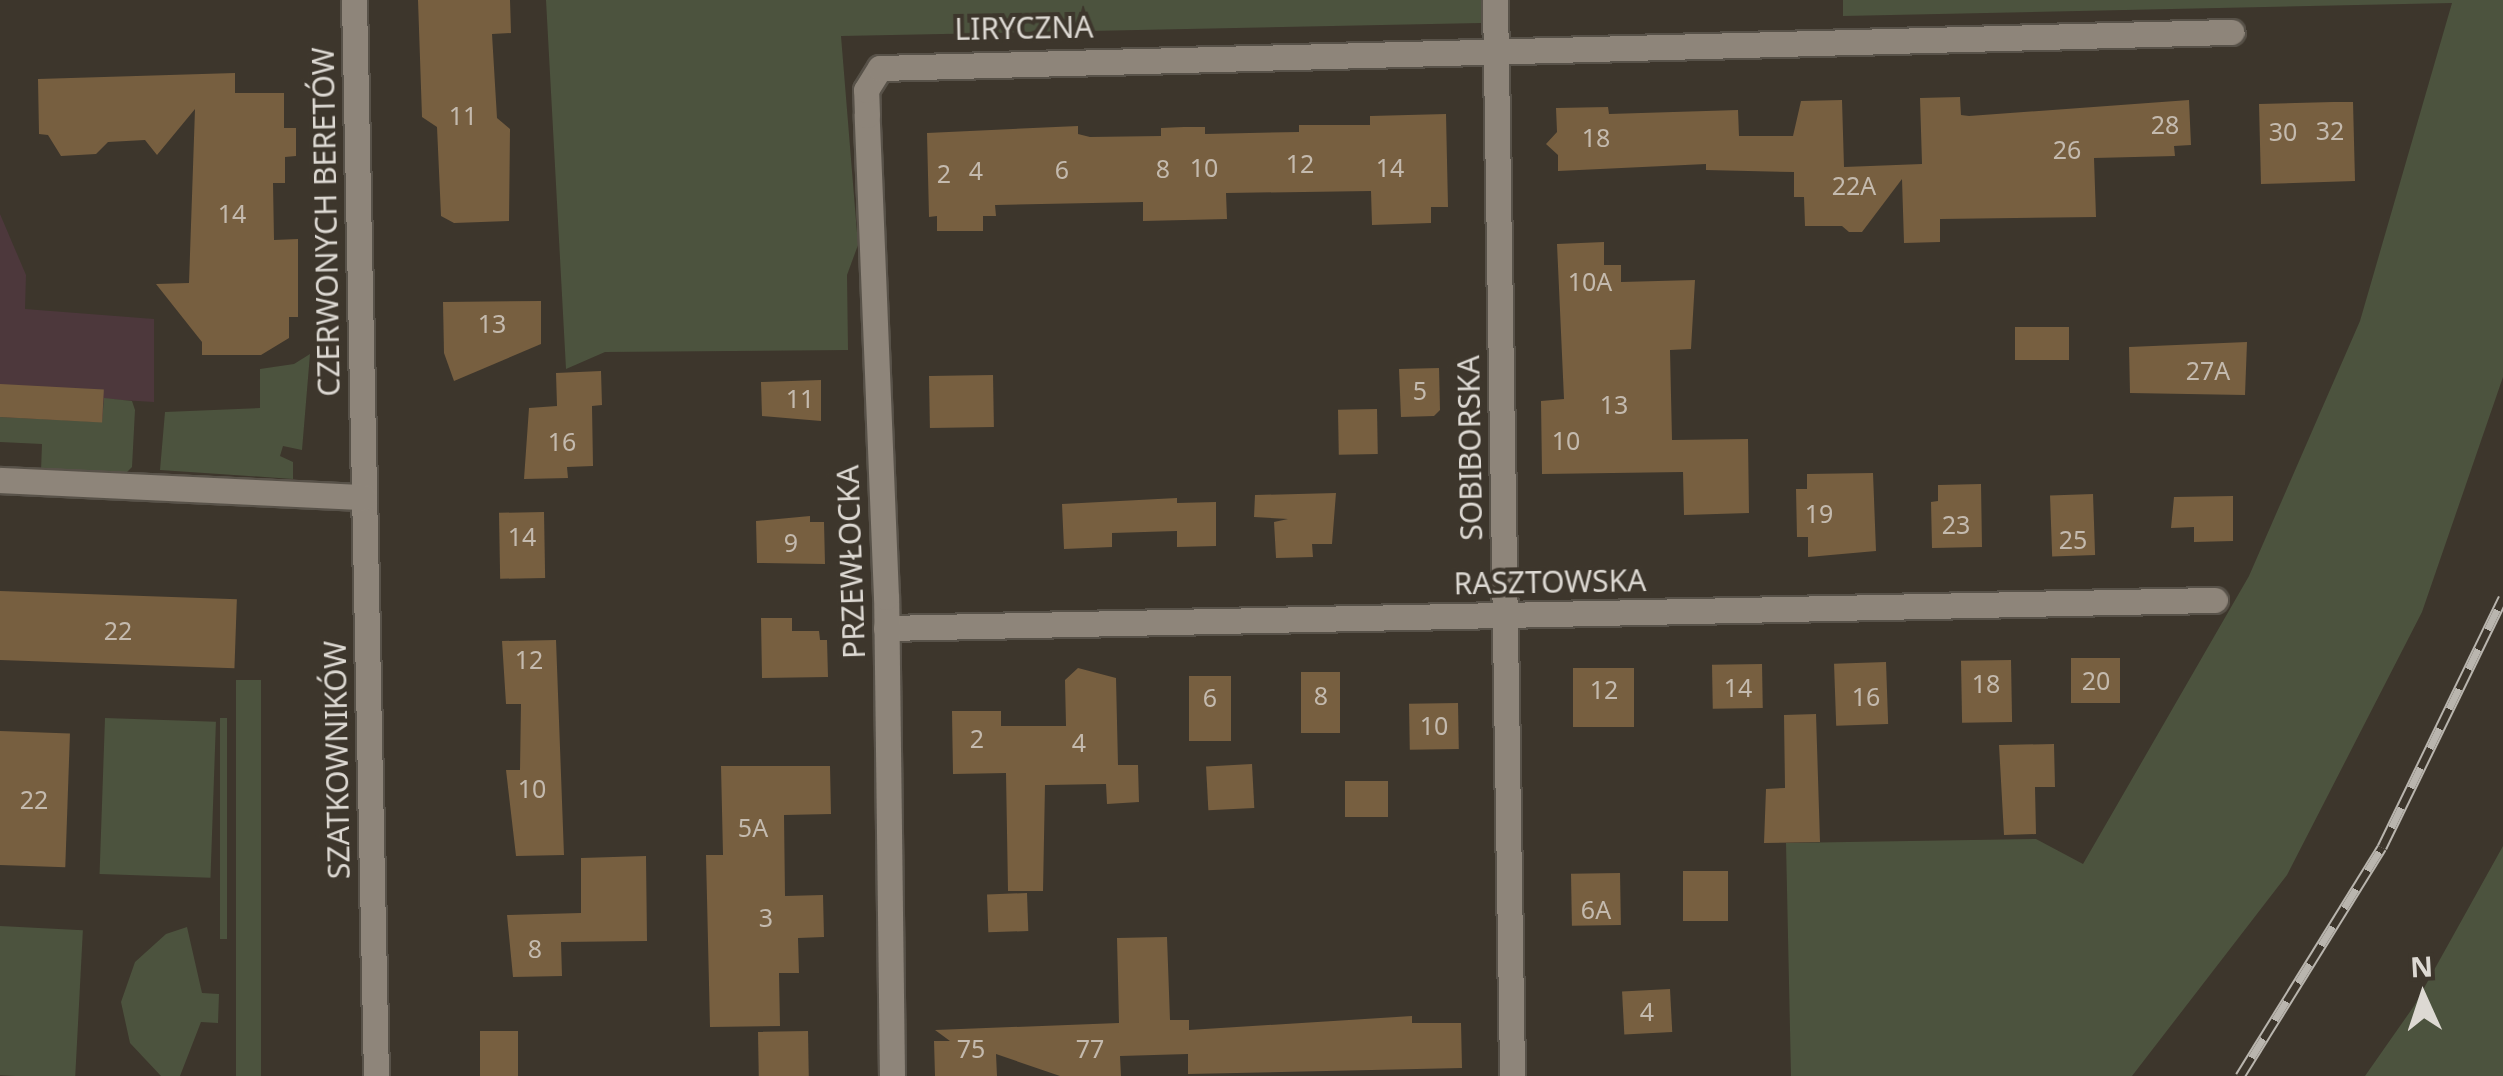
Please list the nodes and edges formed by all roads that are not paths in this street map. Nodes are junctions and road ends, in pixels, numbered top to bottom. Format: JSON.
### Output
{"nodes":[{"id":1,"x":354,"y":0,"type":"edge"},
{"id":2,"x":1495,"y":0,"type":"edge"},
{"id":3,"x":2232,"y":32,"type":"dead end"},
{"id":4,"x":1497,"y":50,"type":"junction"},
{"id":5,"x":896,"y":64,"type":"joint"},
{"id":6,"x":364,"y":442,"type":"joint"},
{"id":7,"x":0,"y":480,"type":"edge"},
{"id":8,"x":364,"y":497,"type":"junction"},
{"id":9,"x":2215,"y":600,"type":"dead end"},
{"id":10,"x":1504,"y":616,"type":"junction"},
{"id":11,"x":886,"y":628,"type":"junction"},
{"id":12,"x":376,"y":1076,"type":"edge"},
{"id":13,"x":892,"y":1076,"type":"edge"},
{"id":14,"x":1512,"y":1076,"type":"edge"}],
"edges":[{"from":1,"to":6,"type":"street","name":"CZERWONYCH BERETÓW"},
{"from":2,"to":4,"type":"street","name":"SOBIBORSKA"},
{"from":3,"to":4,"type":"street","name":"LIRYCZNA"},
{"from":4,"to":5,"type":"street","name":"LIRYCZNA"},
{"from":4,"to":10,"type":"street","name":"SOBIBORSKA"},
{"from":5,"to":11,"type":"street","name":"PRZEWŁOCKA"},
{"from":6,"to":8,"type":"street","name":"SZATKOWNIKÓW"},
{"from":7,"to":8,"type":"street"},
{"from":8,"to":12,"type":"street","name":"SZATKOWNIKÓW"},
{"from":9,"to":10,"type":"street","name":"RASZTOWSKA"},
{"from":10,"to":11,"type":"street","name":"RASZTOWSKA"},
{"from":10,"to":14,"type":"street","name":"SOBIBORSKA"},
{"from":11,"to":13,"type":"street","name":"PRZEWŁOCKA"}]}
